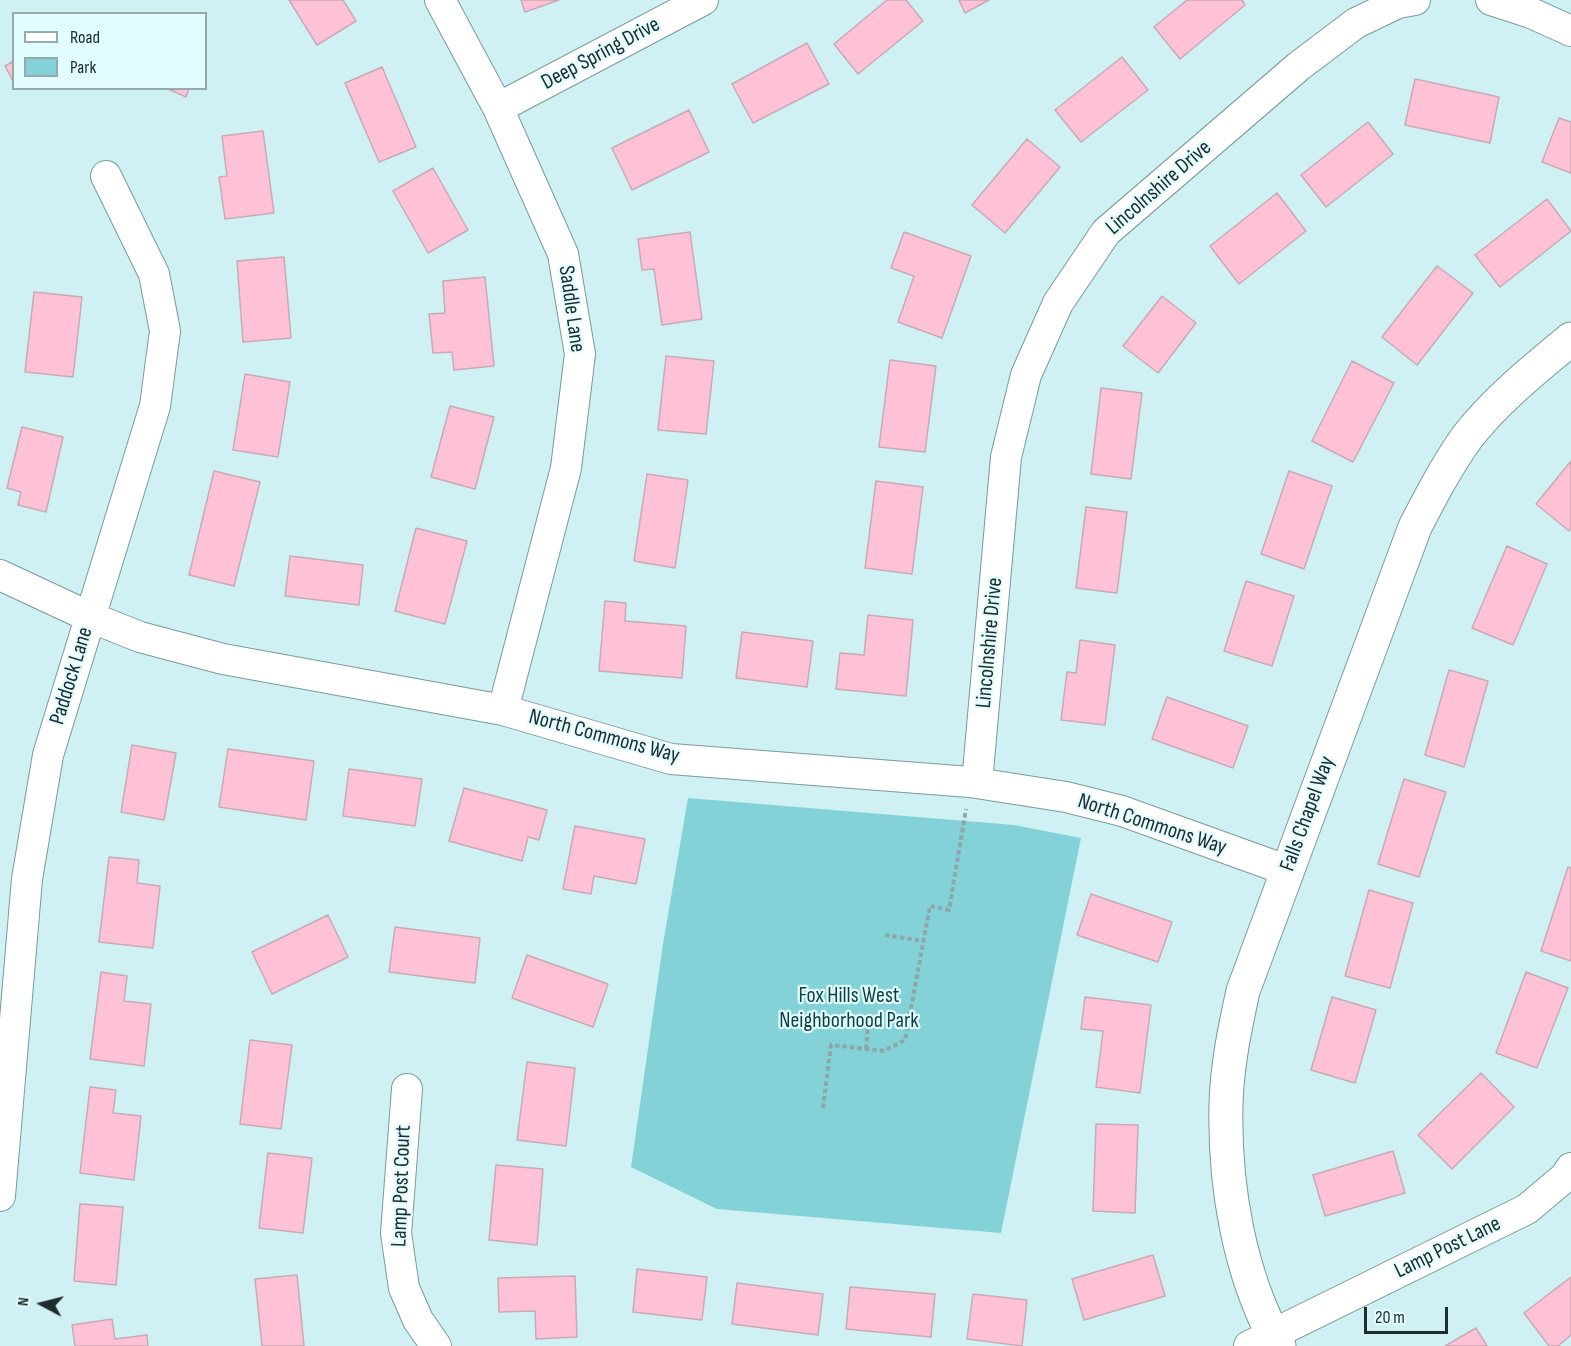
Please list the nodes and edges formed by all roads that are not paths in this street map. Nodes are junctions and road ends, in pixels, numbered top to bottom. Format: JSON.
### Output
{"nodes":[{"id":1,"x":440,"y":0,"type":"edge"},
{"id":2,"x":703,"y":0,"type":"edge"},
{"id":3,"x":1415,"y":0,"type":"edge"},
{"id":4,"x":1491,"y":0,"type":"edge"},
{"id":5,"x":1571,"y":31,"type":"edge"},
{"id":6,"x":498,"y":108,"type":"junction"},
{"id":7,"x":106,"y":176,"type":"dead end"},
{"id":8,"x":1571,"y":339,"type":"edge"},
{"id":9,"x":0,"y":575,"type":"edge"},
{"id":10,"x":90,"y":617,"type":"junction"},
{"id":11,"x":503,"y":710,"type":"junction"},
{"id":12,"x":974,"y":783,"type":"junction"},
{"id":13,"x":1287,"y":870,"type":"junction"},
{"id":14,"x":407,"y":1089,"type":"dead end"},
{"id":15,"x":1571,"y":1168,"type":"edge"},
{"id":16,"x":0,"y":1196,"type":"edge"},
{"id":17,"x":1267,"y":1342,"type":"edge"},
{"id":18,"x":436,"y":1346,"type":"edge"}],
"edges":[{"from":1,"to":6,"type":"street","name":"Saddle Lane"},
{"from":2,"to":6,"type":"street","name":"Deep Spring Drive"},
{"from":3,"to":12,"type":"street","name":"Lincolnshire Drive"},
{"from":4,"to":5,"type":"street"},
{"from":6,"to":11,"type":"street","name":"Saddle Lane"},
{"from":7,"to":10,"type":"street","name":"Paddock Lane"},
{"from":8,"to":13,"type":"street","name":"Falls Chapel Way"},
{"from":9,"to":10,"type":"street","name":"North Commons Way"},
{"from":10,"to":11,"type":"street","name":"North Commons Way"},
{"from":10,"to":16,"type":"street","name":"Paddock Lane"},
{"from":11,"to":12,"type":"street","name":"North Commons Way"},
{"from":12,"to":13,"type":"street","name":"North Commons Way"},
{"from":13,"to":17,"type":"street","name":"Falls Chapel Way"},
{"from":14,"to":18,"type":"street","name":"Lamp Post Court"},
{"from":15,"to":17,"type":"street","name":"Lamp Post Lane"}]}
